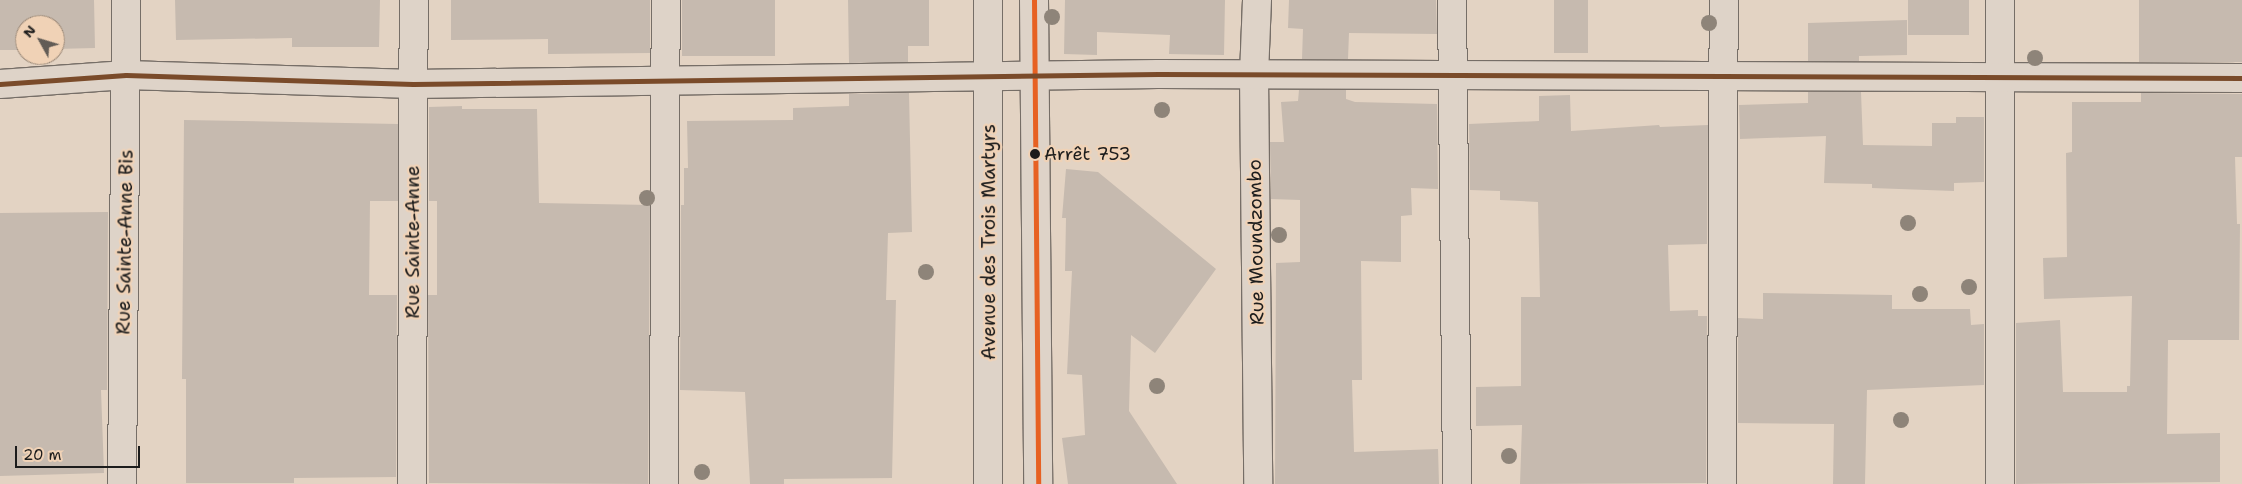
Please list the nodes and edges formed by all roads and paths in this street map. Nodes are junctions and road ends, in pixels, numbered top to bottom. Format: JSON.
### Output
{"nodes":[{"id":1,"x":126,"y":0,"type":"edge"},
{"id":2,"x":414,"y":0,"type":"edge"},
{"id":3,"x":666,"y":0,"type":"edge"},
{"id":4,"x":988,"y":0,"type":"edge"},
{"id":5,"x":1034,"y":0,"type":"edge"},
{"id":6,"x":1257,"y":0,"type":"edge"},
{"id":7,"x":1452,"y":0,"type":"edge"},
{"id":8,"x":1724,"y":0,"type":"edge"},
{"id":9,"x":2000,"y":0,"type":"edge"},
{"id":10,"x":1452,"y":74,"type":"junction"},
{"id":11,"x":126,"y":75,"type":"junction"},
{"id":12,"x":1254,"y":76,"type":"junction"},
{"id":13,"x":1726,"y":76,"type":"junction"},
{"id":14,"x":988,"y":77,"type":"junction"},
{"id":15,"x":1034,"y":78,"type":"junction"},
{"id":16,"x":2000,"y":78,"type":"junction"},
{"id":17,"x":2242,"y":78,"type":"edge"},
{"id":18,"x":666,"y":80,"type":"junction"},
{"id":19,"x":0,"y":84,"type":"edge"},
{"id":20,"x":413,"y":84,"type":"junction"},
{"id":21,"x":122,"y":484,"type":"edge"},
{"id":22,"x":412,"y":484,"type":"edge"},
{"id":23,"x":664,"y":484,"type":"edge"},
{"id":24,"x":988,"y":484,"type":"edge"},
{"id":25,"x":1038,"y":484,"type":"edge"},
{"id":26,"x":1258,"y":484,"type":"edge"},
{"id":27,"x":1458,"y":484,"type":"edge"},
{"id":28,"x":1722,"y":484,"type":"edge"},
{"id":29,"x":2000,"y":484,"type":"edge"}],
"edges":[{"from":1,"to":11,"type":"street","name":"Rue Sainte-Anne Bis"},
{"from":2,"to":20,"type":"street","name":"Rue Sainte-Anne"},
{"from":3,"to":18,"type":"street"},
{"from":4,"to":14,"type":"street","name":"Avenue des Trois Martyrs"},
{"from":5,"to":15,"type":"street"},
{"from":6,"to":12,"type":"street","name":"Rue Moundzombo"},
{"from":7,"to":10,"type":"street"},
{"from":8,"to":13,"type":"street"},
{"from":9,"to":16,"type":"street"},
{"from":10,"to":12,"type":"street"},
{"from":10,"to":13,"type":"street"},
{"from":10,"to":27,"type":"street"},
{"from":11,"to":19,"type":"street"},
{"from":11,"to":20,"type":"street"},
{"from":11,"to":21,"type":"street","name":"Rue Sainte-Anne Bis"},
{"from":12,"to":15,"type":"street"},
{"from":12,"to":26,"type":"street","name":"Rue Moundzombo"},
{"from":13,"to":16,"type":"street"},
{"from":13,"to":28,"type":"street"},
{"from":14,"to":15,"type":"street"},
{"from":14,"to":18,"type":"street"},
{"from":14,"to":24,"type":"street","name":"Avenue des Trois Martyrs"},
{"from":15,"to":25,"type":"street"},
{"from":16,"to":17,"type":"street"},
{"from":16,"to":29,"type":"street"},
{"from":18,"to":20,"type":"street"},
{"from":18,"to":23,"type":"street"},
{"from":20,"to":22,"type":"street","name":"Rue Sainte-Anne"}]}
